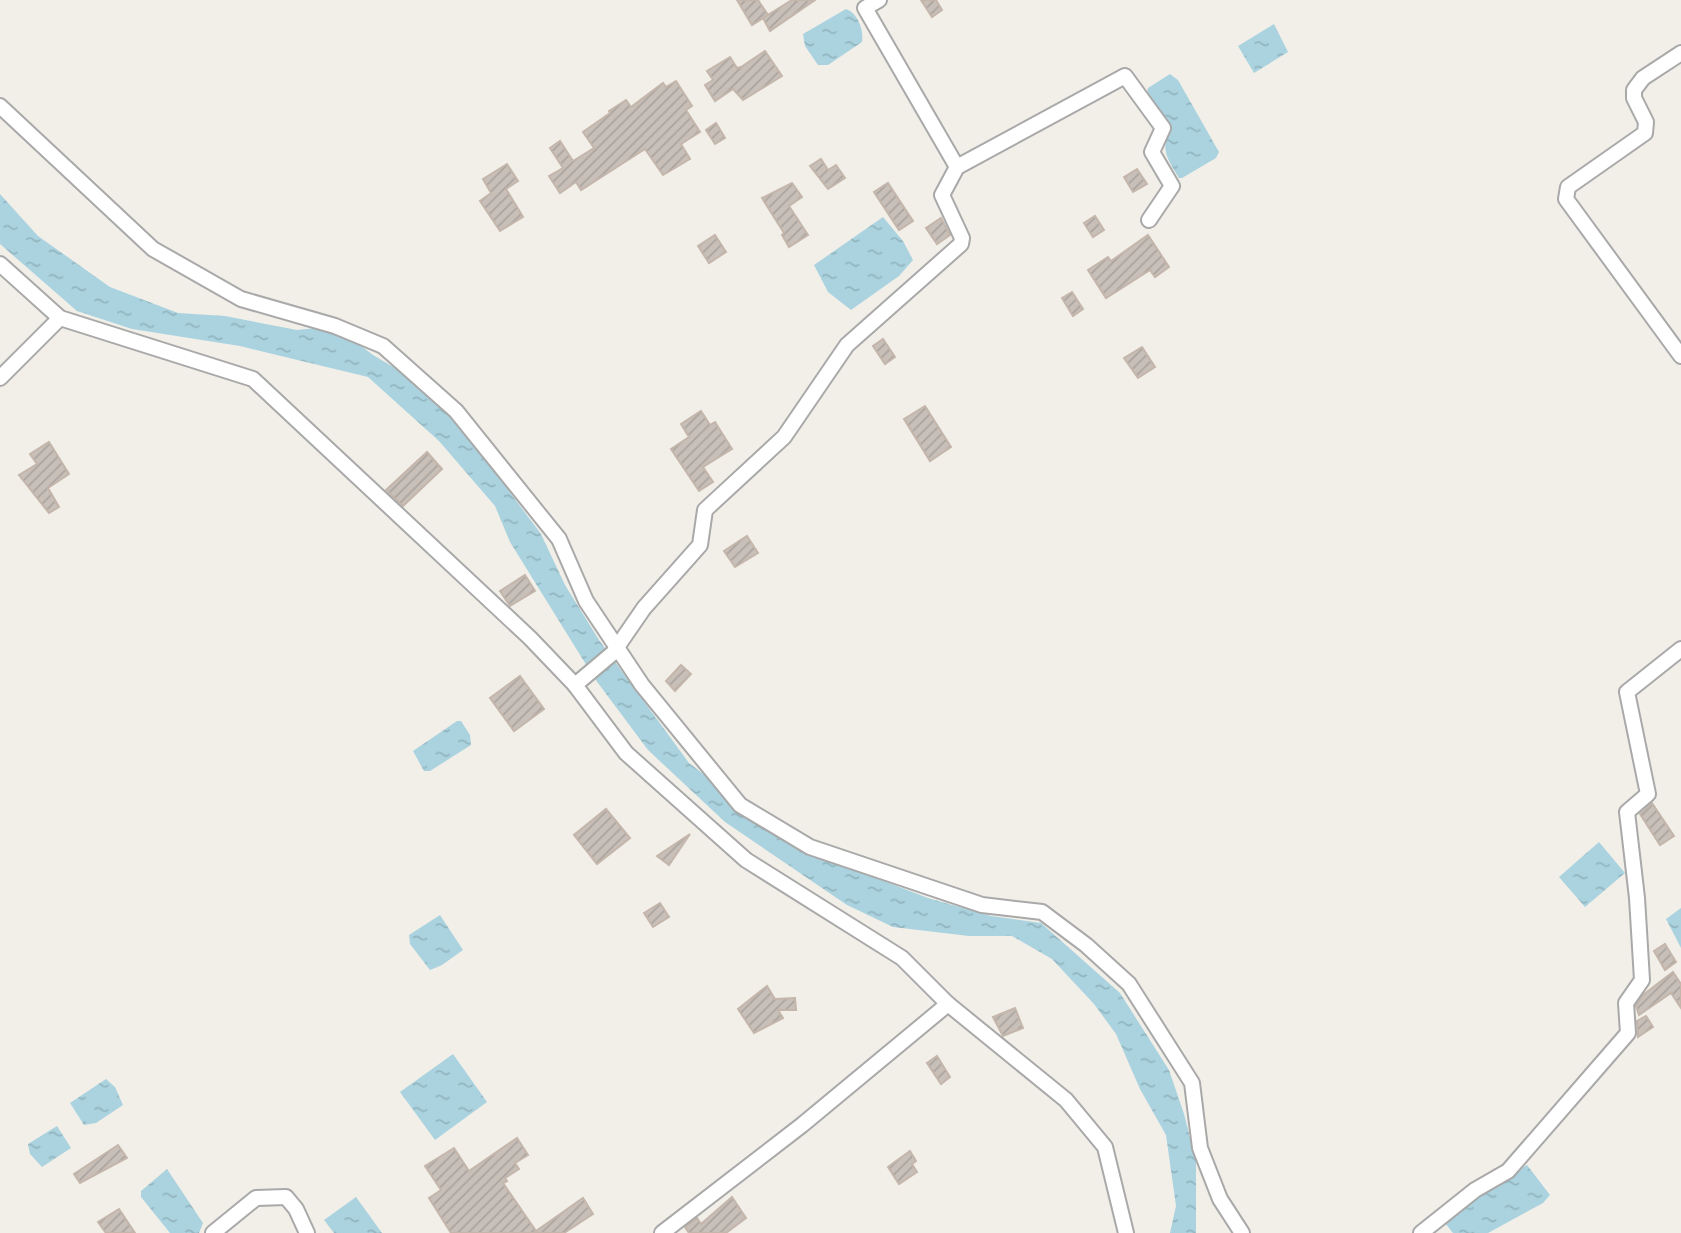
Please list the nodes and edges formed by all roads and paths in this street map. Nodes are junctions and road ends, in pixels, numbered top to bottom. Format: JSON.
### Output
{"nodes":[{"id":1,"x":879,"y":0,"type":"edge"},
{"id":2,"x":1681,"y":53,"type":"edge"},
{"id":3,"x":0,"y":106,"type":"edge"},
{"id":4,"x":957,"y":167,"type":"junction"},
{"id":5,"x":1149,"y":220,"type":"dead end"},
{"id":6,"x":0,"y":264,"type":"edge"},
{"id":7,"x":60,"y":318,"type":"junction"},
{"id":8,"x":1681,"y":356,"type":"edge"},
{"id":9,"x":0,"y":378,"type":"edge"},
{"id":10,"x":1681,"y":649,"type":"edge"},
{"id":11,"x":615,"y":650,"type":"junction"},
{"id":12,"x":575,"y":685,"type":"junction"},
{"id":13,"x":948,"y":1004,"type":"junction"},
{"id":14,"x":213,"y":1233,"type":"edge"},
{"id":15,"x":307,"y":1233,"type":"edge"},
{"id":16,"x":662,"y":1233,"type":"edge"},
{"id":17,"x":1126,"y":1233,"type":"edge"},
{"id":18,"x":1242,"y":1233,"type":"edge"},
{"id":19,"x":1421,"y":1233,"type":"edge"}],
"edges":[{"from":1,"to":4,"type":"street"},
{"from":2,"to":8,"type":"street"},
{"from":3,"to":11,"type":"street"},
{"from":4,"to":5,"type":"street"},
{"from":4,"to":11,"type":"street"},
{"from":6,"to":7,"type":"street"},
{"from":7,"to":9,"type":"street"},
{"from":7,"to":12,"type":"street"},
{"from":10,"to":19,"type":"street"},
{"from":11,"to":12,"type":"street"},
{"from":11,"to":18,"type":"street"},
{"from":12,"to":13,"type":"street"},
{"from":13,"to":16,"type":"street"},
{"from":13,"to":17,"type":"street"},
{"from":14,"to":15,"type":"street"}]}
